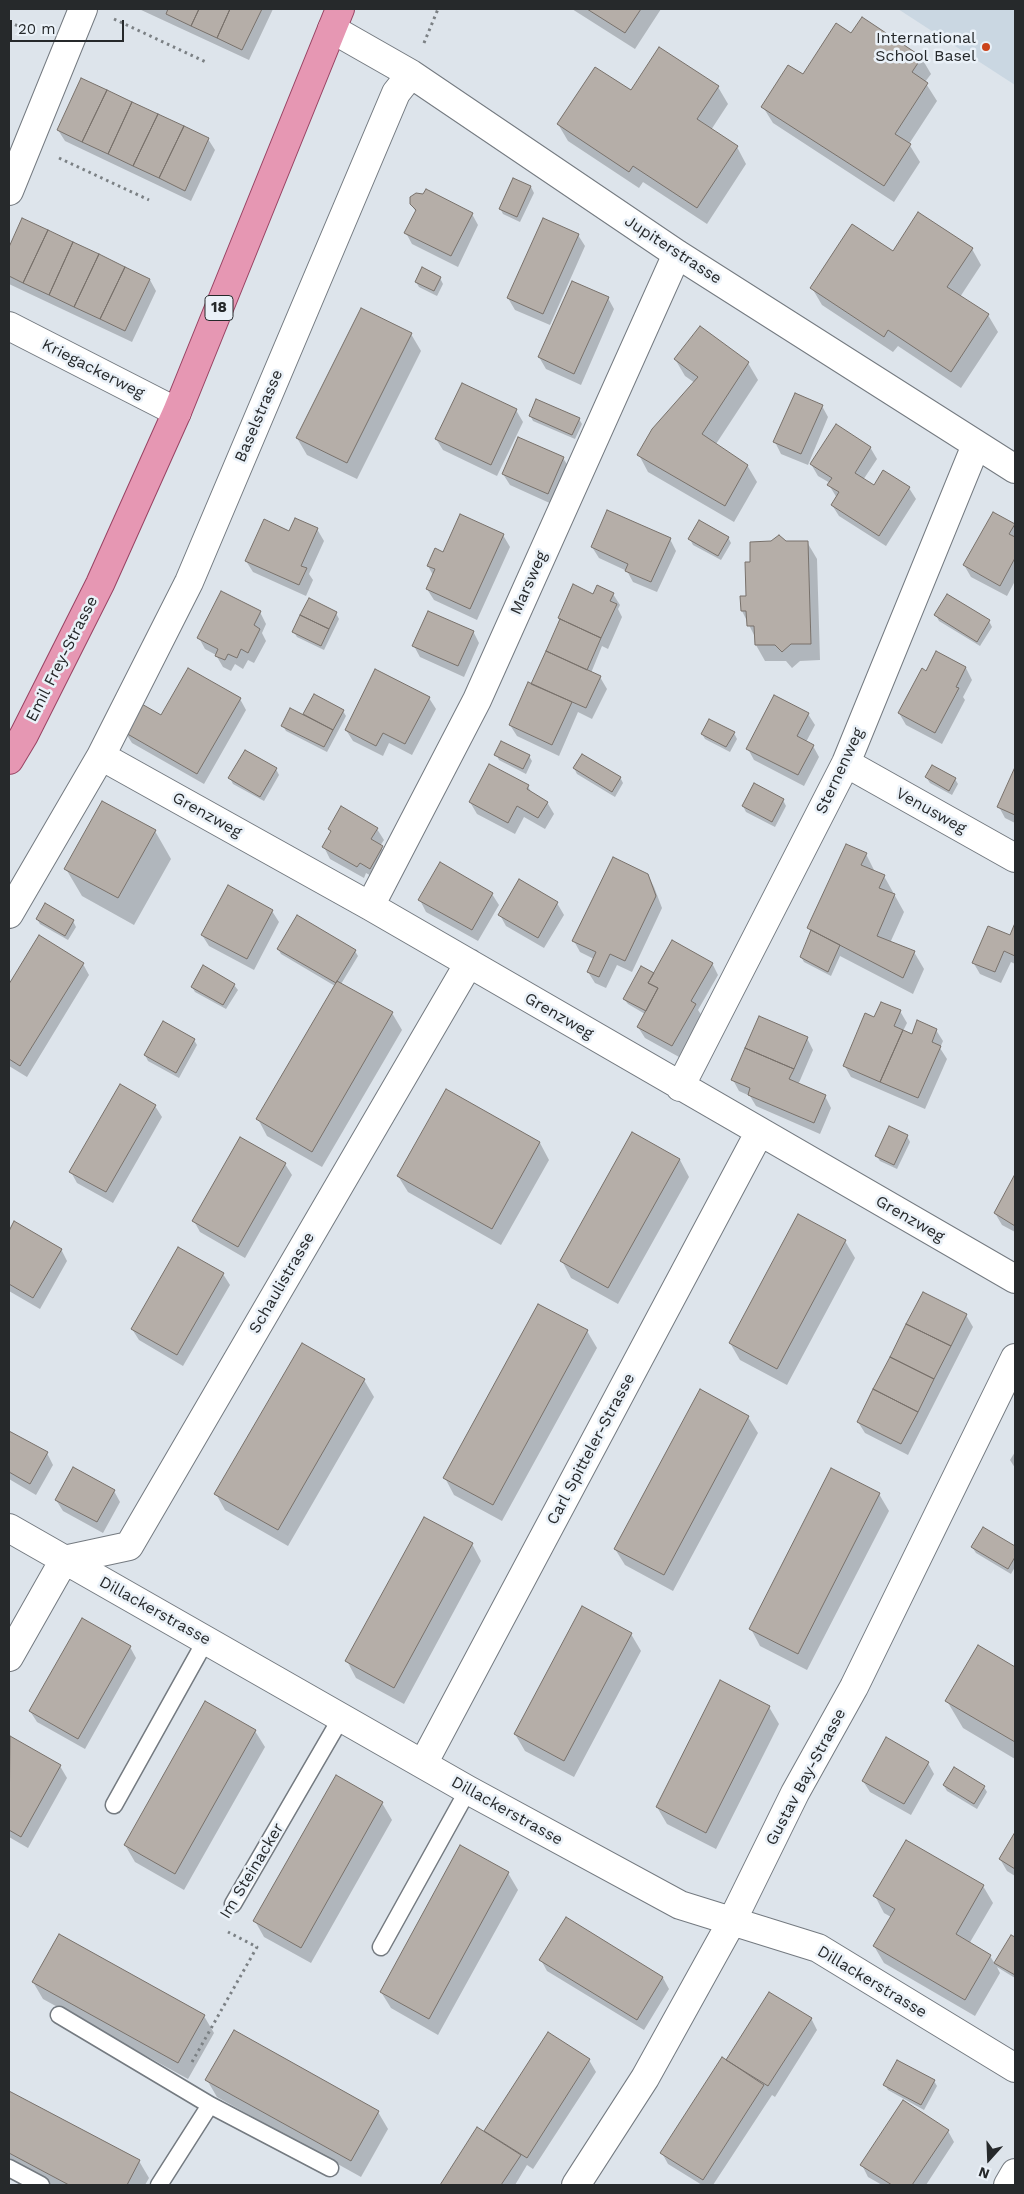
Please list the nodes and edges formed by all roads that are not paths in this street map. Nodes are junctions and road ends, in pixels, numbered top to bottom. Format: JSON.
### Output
{"nodes":[{"id":1,"x":83,"y":9,"type":"edge"},
{"id":2,"x":336,"y":19,"type":"edge"},
{"id":3,"x":412,"y":74,"type":"junction"},
{"id":4,"x":9,"y":191,"type":"edge"},
{"id":5,"x":677,"y":254,"type":"junction"},
{"id":6,"x":9,"y":326,"type":"edge"},
{"id":7,"x":177,"y":412,"type":"junction"},
{"id":8,"x":976,"y":445,"type":"junction"},
{"id":9,"x":1015,"y":469,"type":"edge"},
{"id":10,"x":101,"y":756,"type":"junction"},
{"id":11,"x":9,"y":760,"type":"edge"},
{"id":12,"x":846,"y":763,"type":"junction"},
{"id":13,"x":1015,"y":858,"type":"edge"},
{"id":14,"x":370,"y":906,"type":"junction"},
{"id":15,"x":9,"y":914,"type":"edge"},
{"id":16,"x":469,"y":963,"type":"junction"},
{"id":17,"x":680,"y":1087,"type":"junction"},
{"id":18,"x":759,"y":1133,"type":"junction"},
{"id":19,"x":1015,"y":1279,"type":"edge"},
{"id":20,"x":1015,"y":1358,"type":"edge"},
{"id":21,"x":9,"y":1528,"type":"edge"},
{"id":22,"x":64,"y":1560,"type":"junction"},
{"id":23,"x":206,"y":1640,"type":"junction"},
{"id":24,"x":9,"y":1657,"type":"edge"},
{"id":25,"x":341,"y":1718,"type":"junction"},
{"id":26,"x":422,"y":1764,"type":"junction"},
{"id":27,"x":468,"y":1790,"type":"junction"},
{"id":28,"x":114,"y":1804,"type":"dead end"},
{"id":29,"x":233,"y":1904,"type":"road end"},
{"id":30,"x":732,"y":1921,"type":"junction"},
{"id":31,"x":381,"y":1947,"type":"dead end"},
{"id":32,"x":59,"y":2016,"type":"dead end"},
{"id":33,"x":1015,"y":2068,"type":"edge"},
{"id":34,"x":210,"y":2104,"type":"junction"},
{"id":35,"x":9,"y":2168,"type":"edge"},
{"id":36,"x":330,"y":2168,"type":"dead end"},
{"id":37,"x":1015,"y":2173,"type":"edge"},
{"id":38,"x":41,"y":2185,"type":"edge"},
{"id":39,"x":158,"y":2185,"type":"edge"},
{"id":40,"x":576,"y":2185,"type":"edge"},
{"id":41,"x":1008,"y":2185,"type":"edge"}],
"edges":[{"from":1,"to":4,"type":"street"},
{"from":2,"to":3,"type":"street","name":"Jupiterstrasse"},
{"from":2,"to":7,"type":"main road","number":"18"},
{"from":3,"to":5,"type":"street","name":"Jupiterstrasse"},
{"from":3,"to":10,"type":"street","name":"Baselstrasse"},
{"from":5,"to":8,"type":"street","name":"Jupiterstrasse"},
{"from":5,"to":14,"type":"street","name":"Marsweg"},
{"from":6,"to":7,"type":"street","name":"Kriegackerweg"},
{"from":7,"to":11,"type":"main road","name":"Emil Frey-Strasse","number":"18"},
{"from":8,"to":9,"type":"street","name":"Jupiterstrasse"},
{"from":8,"to":12,"type":"street","name":"Sternenweg"},
{"from":10,"to":14,"type":"street","name":"Grenzweg"},
{"from":10,"to":15,"type":"street","name":"Baselstrasse"},
{"from":12,"to":13,"type":"street","name":"Venusweg"},
{"from":12,"to":17,"type":"street","name":"Sternenweg"},
{"from":14,"to":16,"type":"street","name":"Grenzweg"},
{"from":16,"to":17,"type":"street","name":"Grenzweg"},
{"from":16,"to":22,"type":"street","name":"Schaulistrasse"},
{"from":17,"to":18,"type":"street","name":"Grenzweg"},
{"from":18,"to":19,"type":"street","name":"Grenzweg"},
{"from":18,"to":26,"type":"street","name":"Carl Spitteler-Strasse"},
{"from":20,"to":30,"type":"street","name":"Gustav Bay-Strasse"},
{"from":21,"to":22,"type":"street","name":"Dillackerstrasse"},
{"from":22,"to":23,"type":"street","name":"Dillackerstrasse"},
{"from":22,"to":24,"type":"street"},
{"from":23,"to":25,"type":"street","name":"Dillackerstrasse"},
{"from":23,"to":28,"type":"lane"},
{"from":25,"to":26,"type":"street","name":"Dillackerstrasse"},
{"from":25,"to":29,"type":"lane","name":"Im Steinacker"},
{"from":26,"to":27,"type":"street","name":"Dillackerstrasse"},
{"from":27,"to":30,"type":"street","name":"Dillackerstrasse"},
{"from":27,"to":31,"type":"lane"},
{"from":30,"to":33,"type":"street","name":"Dillackerstrasse"},
{"from":30,"to":40,"type":"street","name":"Gustav Bay-Strasse"},
{"from":32,"to":34,"type":"lane"},
{"from":34,"to":36,"type":"lane"},
{"from":34,"to":39,"type":"lane"},
{"from":35,"to":38,"type":"lane"},
{"from":37,"to":41,"type":"street"}]}
